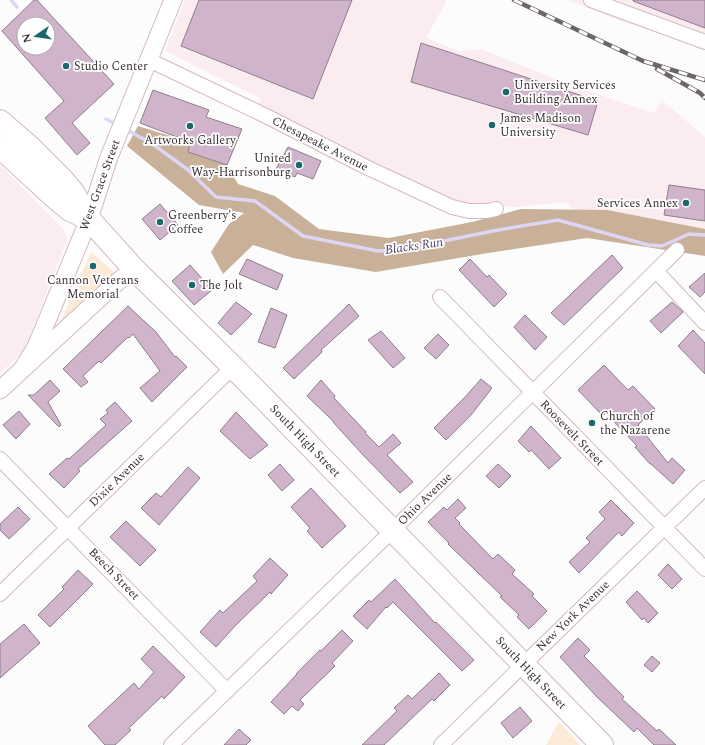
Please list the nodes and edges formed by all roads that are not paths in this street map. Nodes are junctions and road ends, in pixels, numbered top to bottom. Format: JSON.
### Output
{"nodes":[{"id":1,"x":173,"y":0,"type":"edge"},
{"id":2,"x":591,"y":0,"type":"edge"},
{"id":3,"x":705,"y":42,"type":"edge"},
{"id":4,"x":149,"y":60,"type":"junction"},
{"id":5,"x":0,"y":122,"type":"edge"},
{"id":6,"x":0,"y":147,"type":"edge"},
{"id":7,"x":496,"y":209,"type":"dead end"},
{"id":8,"x":89,"y":219,"type":"junction"},
{"id":9,"x":678,"y":250,"type":"dead end"},
{"id":10,"x":134,"y":270,"type":"junction"},
{"id":11,"x":656,"y":271,"type":"junction"},
{"id":12,"x":440,"y":297,"type":"dead end"},
{"id":13,"x":705,"y":322,"type":"edge"},
{"id":14,"x":233,"y":367,"type":"junction"},
{"id":15,"x":23,"y":368,"type":"junction"},
{"id":16,"x":0,"y":390,"type":"edge"},
{"id":17,"x":533,"y":393,"type":"junction"},
{"id":18,"x":0,"y":458,"type":"edge"},
{"id":19,"x":705,"y":488,"type":"edge"},
{"id":20,"x":68,"y":527,"type":"junction"},
{"id":21,"x":664,"y":527,"type":"junction"},
{"id":22,"x":393,"y":530,"type":"junction"},
{"id":23,"x":705,"y":569,"type":"edge"},
{"id":24,"x":0,"y":594,"type":"edge"},
{"id":25,"x":523,"y":664,"type":"junction"},
{"id":26,"x":227,"y":691,"type":"junction"},
{"id":27,"x":171,"y":745,"type":"edge"},
{"id":28,"x":441,"y":745,"type":"edge"},
{"id":29,"x":602,"y":745,"type":"edge"}],
"edges":[{"from":1,"to":4,"type":"street","name":"West Grace Street"},
{"from":2,"to":3,"type":"street"},
{"from":4,"to":7,"type":"street","name":"Chesapeake Avenue"},
{"from":4,"to":8,"type":"street","name":"West Grace Street"},
{"from":5,"to":8,"type":"main road"},
{"from":6,"to":8,"type":"main road","name":"South High Street"},
{"from":8,"to":10,"type":"main road","name":"South High Street"},
{"from":8,"to":15,"type":"street","name":"West Grace Street"},
{"from":9,"to":11,"type":"street","name":"Ohio Avenue"},
{"from":10,"to":14,"type":"main road","name":"South High Street"},
{"from":10,"to":15,"type":"street","name":"West Grace Street"},
{"from":11,"to":13,"type":"street"},
{"from":11,"to":17,"type":"street","name":"Ohio Avenue"},
{"from":12,"to":17,"type":"street","name":"Roosevelt Street"},
{"from":14,"to":20,"type":"street","name":"Dixie Avenue"},
{"from":14,"to":22,"type":"main road","name":"South High Street"},
{"from":15,"to":16,"type":"street","name":"West Grace Street"},
{"from":17,"to":21,"type":"street","name":"Roosevelt Street"},
{"from":17,"to":22,"type":"street","name":"Ohio Avenue"},
{"from":18,"to":20,"type":"street","name":"Beech Street"},
{"from":19,"to":21,"type":"street","name":"New York Avenue"},
{"from":20,"to":24,"type":"street","name":"Dixie Avenue"},
{"from":20,"to":26,"type":"street","name":"Beech Street"},
{"from":21,"to":23,"type":"street","name":"Roosevelt Street"},
{"from":21,"to":25,"type":"street","name":"New York Avenue"},
{"from":22,"to":25,"type":"main road","name":"South High Street"},
{"from":22,"to":26,"type":"street","name":"Ohio Avenue"},
{"from":25,"to":28,"type":"street","name":"New York Avenue"},
{"from":25,"to":29,"type":"main road","name":"South High Street"},
{"from":26,"to":27,"type":"street","name":"Ohio Avenue"}]}
